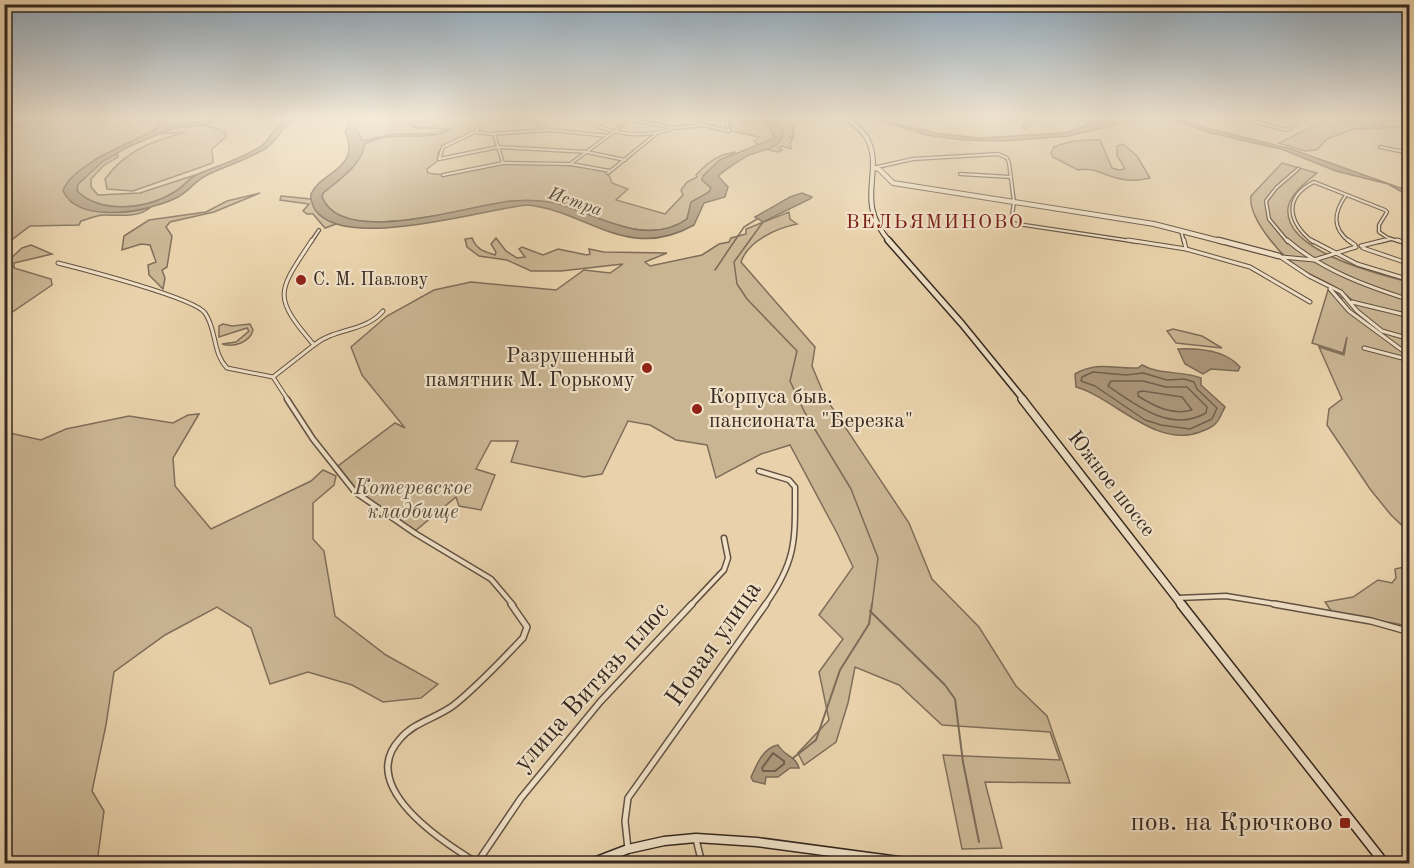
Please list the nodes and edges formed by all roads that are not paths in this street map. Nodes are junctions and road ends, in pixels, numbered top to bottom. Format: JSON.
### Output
{"nodes":[{"id":1,"x":502,"y":159,"type":"edge"},
{"id":2,"x":578,"y":159,"type":"edge"},
{"id":3,"x":618,"y":159,"type":"edge"},
{"id":4,"x":873,"y":159,"type":"edge"},
{"id":5,"x":921,"y":159,"type":"edge"},
{"id":6,"x":1008,"y":159,"type":"edge"},
{"id":7,"x":625,"y":160,"type":"joint"},
{"id":8,"x":503,"y":163,"type":"junction"},
{"id":9,"x":570,"y":164,"type":"junction"},
{"id":10,"x":875,"y":167,"type":"junction"},
{"id":11,"x":1298,"y":169,"type":"dead end"},
{"id":12,"x":960,"y":174,"type":"dead end"},
{"id":13,"x":443,"y":175,"type":"dead end"},
{"id":14,"x":1011,"y":177,"type":"junction"},
{"id":15,"x":1346,"y":195,"type":"junction"},
{"id":16,"x":1012,"y":203,"type":"junction"},
{"id":17,"x":320,"y":230,"type":"dead end"},
{"id":18,"x":1181,"y":231,"type":"junction"},
{"id":19,"x":1392,"y":239,"type":"junction"},
{"id":20,"x":1410,"y":244,"type":"edge"},
{"id":21,"x":1356,"y":246,"type":"junction"},
{"id":22,"x":1362,"y":247,"type":"junction"},
{"id":23,"x":1186,"y":249,"type":"junction"},
{"id":24,"x":1336,"y":254,"type":"junction"},
{"id":25,"x":1279,"y":256,"type":"junction"},
{"id":26,"x":1314,"y":260,"type":"junction"},
{"id":27,"x":58,"y":263,"type":"dead end"},
{"id":28,"x":1410,"y":264,"type":"edge"},
{"id":29,"x":1410,"y":280,"type":"edge"},
{"id":30,"x":1330,"y":288,"type":"junction"},
{"id":31,"x":1348,"y":300,"type":"junction"},
{"id":32,"x":1410,"y":300,"type":"edge"},
{"id":33,"x":1310,"y":302,"type":"dead end"},
{"id":34,"x":383,"y":311,"type":"dead end"},
{"id":35,"x":1410,"y":316,"type":"edge"},
{"id":36,"x":1410,"y":339,"type":"edge"},
{"id":37,"x":314,"y":345,"type":"junction"},
{"id":38,"x":1364,"y":348,"type":"dead end"},
{"id":39,"x":1410,"y":358,"type":"edge"},
{"id":40,"x":273,"y":377,"type":"junction"},
{"id":41,"x":759,"y":471,"type":"dead end"},
{"id":42,"x":724,"y":538,"type":"dead end"},
{"id":43,"x":1177,"y":598,"type":"junction"},
{"id":44,"x":1410,"y":632,"type":"edge"},
{"id":45,"x":696,"y":837,"type":"junction"},
{"id":46,"x":628,"y":849,"type":"junction"},
{"id":47,"x":478,"y":863,"type":"edge"},
{"id":48,"x":589,"y":864,"type":"edge"},
{"id":49,"x":702,"y":864,"type":"edge"},
{"id":50,"x":921,"y":864,"type":"edge"},
{"id":51,"x":1385,"y":864,"type":"edge"}],
"edges":[{"from":1,"to":8,"type":"street"},
{"from":2,"to":9,"type":"street"},
{"from":3,"to":7,"type":"street"},
{"from":4,"to":10,"type":"main road","name":"Южное шоссе"},
{"from":5,"to":10,"type":"street"},
{"from":6,"to":14,"type":"street"},
{"from":7,"to":9,"type":"street"},
{"from":8,"to":9,"type":"street"},
{"from":8,"to":13,"type":"street"},
{"from":10,"to":16,"type":"street"},
{"from":10,"to":43,"type":"main road","name":"Южное шоссе"},
{"from":11,"to":26,"type":"street"},
{"from":12,"to":14,"type":"street"},
{"from":14,"to":16,"type":"street"},
{"from":15,"to":19,"type":"street"},
{"from":15,"to":21,"type":"street"},
{"from":15,"to":24,"type":"street"},
{"from":16,"to":18,"type":"street"},
{"from":16,"to":23,"type":"street"},
{"from":17,"to":37,"type":"street"},
{"from":18,"to":23,"type":"street"},
{"from":18,"to":25,"type":"street"},
{"from":19,"to":20,"type":"street"},
{"from":19,"to":22,"type":"street"},
{"from":21,"to":22,"type":"street"},
{"from":21,"to":24,"type":"street"},
{"from":22,"to":28,"type":"street"},
{"from":23,"to":33,"type":"street"},
{"from":24,"to":26,"type":"street"},
{"from":24,"to":29,"type":"street"},
{"from":25,"to":26,"type":"street"},
{"from":25,"to":30,"type":"street"},
{"from":26,"to":32,"type":"street"},
{"from":27,"to":40,"type":"street"},
{"from":30,"to":31,"type":"street"},
{"from":30,"to":39,"type":"street"},
{"from":31,"to":35,"type":"street"},
{"from":31,"to":36,"type":"street"},
{"from":34,"to":37,"type":"street"},
{"from":37,"to":40,"type":"street"},
{"from":38,"to":39,"type":"street"},
{"from":40,"to":47,"type":"street"},
{"from":41,"to":46,"type":"street","name":"Новая улица"},
{"from":42,"to":47,"type":"street","name":"улица Витязь плюс"},
{"from":43,"to":44,"type":"street"},
{"from":43,"to":51,"type":"main road","name":"Южное шоссе"},
{"from":45,"to":46,"type":"main road"},
{"from":45,"to":49,"type":"street"},
{"from":45,"to":50,"type":"main road"},
{"from":46,"to":48,"type":"main road"}]}
